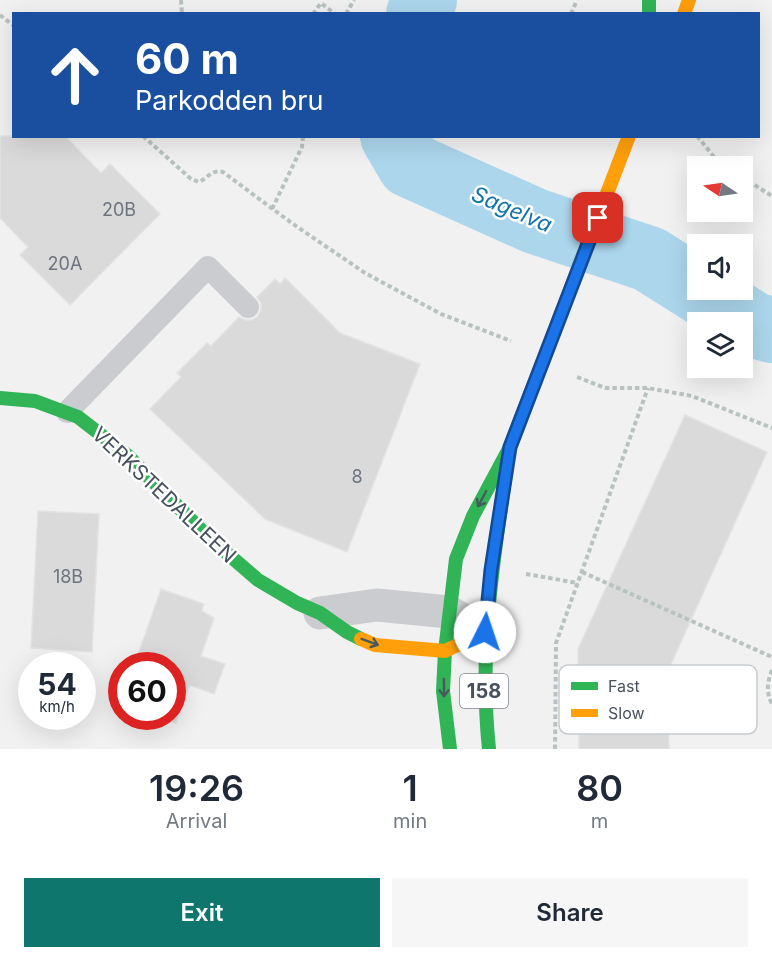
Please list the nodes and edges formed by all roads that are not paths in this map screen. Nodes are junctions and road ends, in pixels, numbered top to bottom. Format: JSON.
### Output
{"nodes":[{"id":1,"x":628,"y":138,"type":"edge"},
{"id":2,"x":248,"y":307,"type":"dead end"},
{"id":3,"x":0,"y":398,"type":"edge"},
{"id":4,"x":67,"y":412,"type":"junction"},
{"id":5,"x":510,"y":447,"type":"junction"},
{"id":6,"x":449,"y":612,"type":"junction"},
{"id":7,"x":320,"y":613,"type":"junction"},
{"id":8,"x":485,"y":632,"type":"junction"},
{"id":9,"x":445,"y":651,"type":"junction"},
{"id":10,"x":450,"y":749,"type":"edge"},
{"id":11,"x":489,"y":749,"type":"edge"}],
"edges":[{"from":1,"to":5,"type":"main road","number":"158"},
{"from":2,"to":4,"type":"lane"},
{"from":3,"to":4,"type":"main road","name":"VERKSTEDALLEEN"},
{"from":4,"to":7,"type":"main road","name":"VERKSTEDALLEEN"},
{"from":5,"to":6,"type":"main road","number":"158","one_way":true},
{"from":5,"to":8,"type":"main road","number":"158"},
{"from":6,"to":7,"type":"street"},
{"from":6,"to":8,"type":"street"},
{"from":6,"to":9,"type":"main road","number":"158"},
{"from":7,"to":9,"type":"main road","name":"VERKSTEDALLEEN","one_way":true},
{"from":8,"to":9,"type":"main road"},
{"from":8,"to":11,"type":"main road","number":"158"},
{"from":9,"to":10,"type":"main road","number":"158","one_way":true}]}
